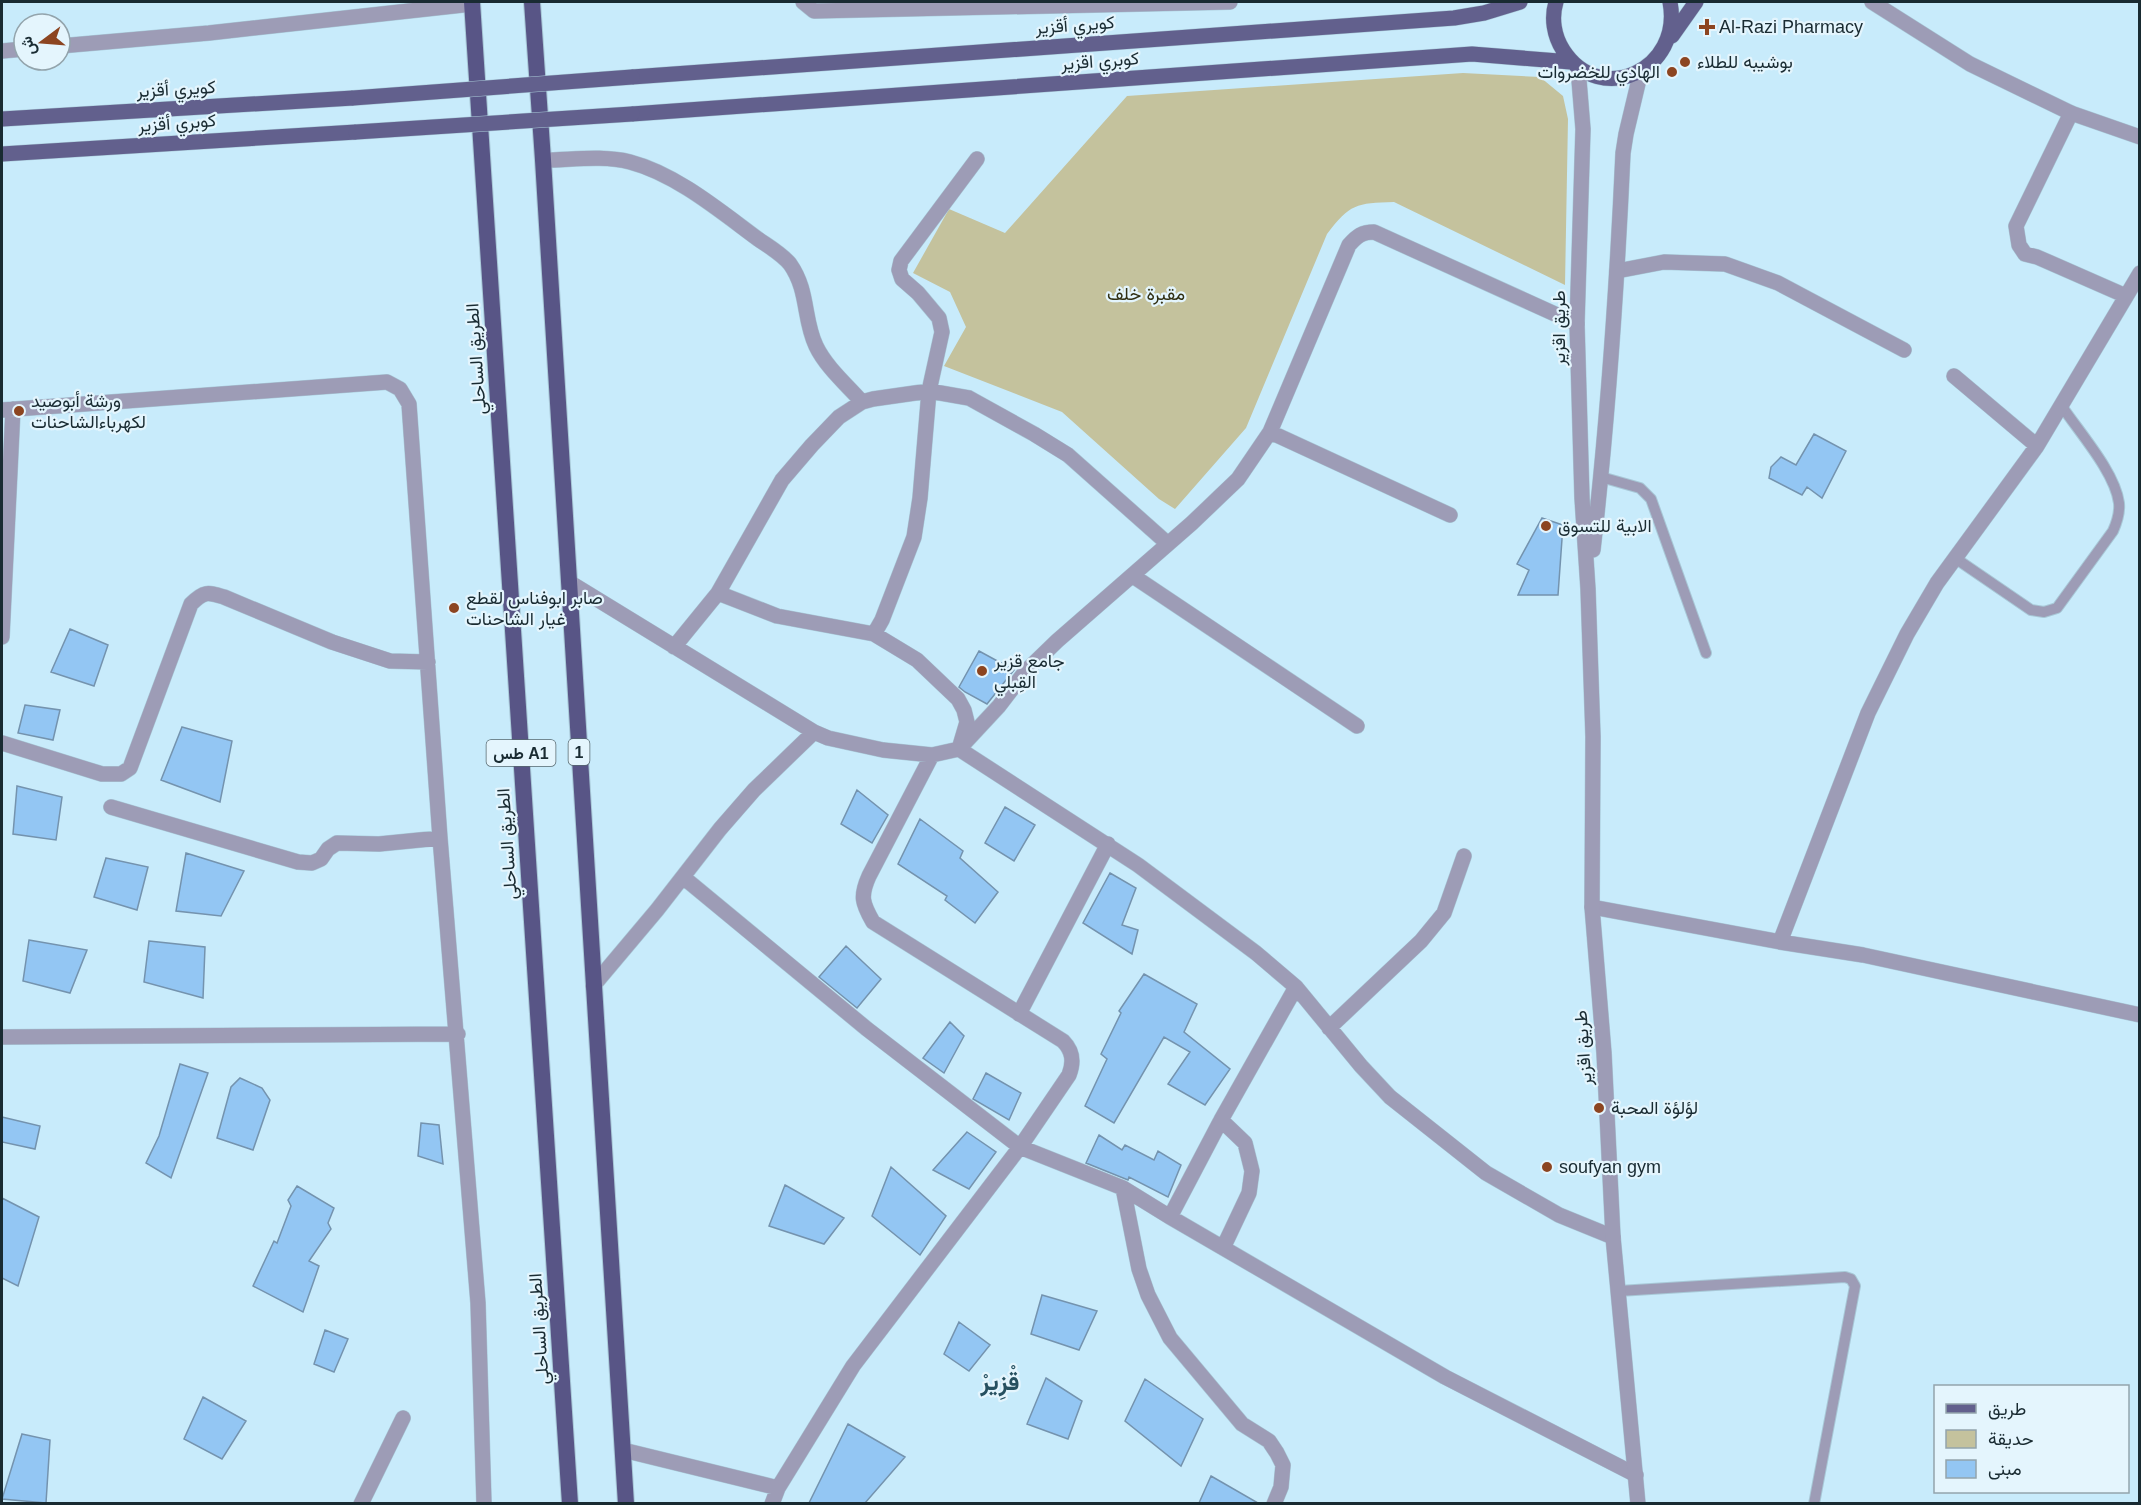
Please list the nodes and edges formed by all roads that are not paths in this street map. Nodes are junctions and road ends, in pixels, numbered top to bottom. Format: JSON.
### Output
{"nodes":[{"id":1,"x":532,"y":2,"type":"edge"},
{"id":2,"x":803,"y":2,"type":"edge"},
{"id":3,"x":1230,"y":2,"type":"edge"},
{"id":4,"x":1520,"y":2,"type":"edge"},
{"id":5,"x":1556,"y":2,"type":"edge"},
{"id":6,"x":1670,"y":2,"type":"edge"},
{"id":7,"x":1696,"y":2,"type":"edge"},
{"id":8,"x":1872,"y":2,"type":"edge"},
{"id":9,"x":472,"y":3,"type":"edge"},
{"id":10,"x":1668,"y":41,"type":"junction"},
{"id":11,"x":72,"y":45,"type":"edge"},
{"id":12,"x":1575,"y":65,"type":"junction"},
{"id":13,"x":1641,"y":71,"type":"junction"},
{"id":14,"x":2071,"y":114,"type":"junction"},
{"id":15,"x":2,"y":119,"type":"edge"},
{"id":16,"x":356,"y":132,"type":"joint"},
{"id":17,"x":2139,"y":137,"type":"edge"},
{"id":18,"x":2,"y":154,"type":"edge"},
{"id":19,"x":977,"y":159,"type":"dead end"},
{"id":20,"x":543,"y":160,"type":"junction"},
{"id":21,"x":1617,"y":271,"type":"junction"},
{"id":22,"x":2139,"y":273,"type":"edge"},
{"id":23,"x":2126,"y":296,"type":"junction"},
{"id":24,"x":1577,"y":324,"type":"junction"},
{"id":25,"x":1904,"y":350,"type":"dead end"},
{"id":26,"x":1954,"y":376,"type":"dead end"},
{"id":27,"x":928,"y":391,"type":"junction"},
{"id":28,"x":862,"y":402,"type":"junction"},
{"id":29,"x":2061,"y":405,"type":"junction"},
{"id":30,"x":7,"y":410,"type":"edge"},
{"id":31,"x":1270,"y":432,"type":"junction"},
{"id":32,"x":2037,"y":446,"type":"junction"},
{"id":33,"x":1601,"y":477,"type":"junction"},
{"id":34,"x":1450,"y":515,"type":"dead end"},
{"id":35,"x":1167,"y":543,"type":"junction"},
{"id":36,"x":1955,"y":558,"type":"junction"},
{"id":37,"x":1133,"y":576,"type":"junction"},
{"id":38,"x":569,"y":582,"type":"junction"},
{"id":39,"x":1588,"y":589,"type":"junction"},
{"id":40,"x":718,"y":592,"type":"junction"},
{"id":41,"x":874,"y":634,"type":"junction"},
{"id":42,"x":2,"y":637,"type":"edge"},
{"id":43,"x":674,"y":647,"type":"junction"},
{"id":44,"x":1706,"y":653,"type":"dead end"},
{"id":45,"x":428,"y":662,"type":"junction"},
{"id":46,"x":1357,"y":726,"type":"dead end"},
{"id":47,"x":814,"y":732,"type":"junction"},
{"id":48,"x":2,"y":743,"type":"edge"},
{"id":49,"x":959,"y":748,"type":"junction"},
{"id":50,"x":932,"y":755,"type":"junction"},
{"id":51,"x":111,"y":807,"type":"dead end"},
{"id":52,"x":440,"y":838,"type":"junction"},
{"id":53,"x":1108,"y":844,"type":"junction"},
{"id":54,"x":1464,"y":856,"type":"dead end"},
{"id":55,"x":683,"y":877,"type":"junction"},
{"id":56,"x":1592,"y":907,"type":"junction"},
{"id":57,"x":1780,"y":942,"type":"junction"},
{"id":58,"x":593,"y":986,"type":"junction"},
{"id":59,"x":1296,"y":987,"type":"junction"},
{"id":60,"x":1019,"y":1014,"type":"junction"},
{"id":61,"x":2139,"y":1015,"type":"edge"},
{"id":62,"x":1329,"y":1028,"type":"junction"},
{"id":63,"x":458,"y":1034,"type":"junction"},
{"id":64,"x":2,"y":1037,"type":"edge"},
{"id":65,"x":1221,"y":1120,"type":"junction"},
{"id":66,"x":1020,"y":1148,"type":"junction"},
{"id":67,"x":1123,"y":1188,"type":"junction"},
{"id":68,"x":1170,"y":1217,"type":"junction"},
{"id":69,"x":1613,"y":1237,"type":"junction"},
{"id":70,"x":1223,"y":1248,"type":"junction"},
{"id":71,"x":1619,"y":1291,"type":"junction"},
{"id":72,"x":403,"y":1418,"type":"dead end"},
{"id":73,"x":623,"y":1450,"type":"junction"},
{"id":74,"x":1636,"y":1475,"type":"junction"},
{"id":75,"x":778,"y":1488,"type":"junction"},
{"id":76,"x":361,"y":1503,"type":"edge"},
{"id":77,"x":484,"y":1503,"type":"edge"},
{"id":78,"x":570,"y":1503,"type":"edge"},
{"id":79,"x":626,"y":1503,"type":"edge"},
{"id":80,"x":772,"y":1503,"type":"edge"},
{"id":81,"x":1274,"y":1503,"type":"edge"},
{"id":82,"x":1638,"y":1503,"type":"edge"},
{"id":83,"x":1814,"y":1503,"type":"edge"}],
"edges":[{"from":1,"to":20,"type":"highway","number":"1"},
{"from":2,"to":3,"type":"street"},
{"from":4,"to":15,"type":"main road","name":"كويري أقزير","bridge":true},
{"from":5,"to":12,"type":"main road"},
{"from":6,"to":10,"type":"main road"},
{"from":7,"to":10,"type":"main road"},
{"from":8,"to":14,"type":"street"},
{"from":9,"to":11,"type":"street"},
{"from":9,"to":78,"type":"highway","name":"الطريق الساحلي","number":"طس A1"},
{"from":10,"to":13,"type":"main road"},
{"from":12,"to":13,"type":"main road","name":"كوبري اقزير"},
{"from":12,"to":16,"type":"main road","name":"كوبري اقزير","bridge":true},
{"from":12,"to":24,"type":"street","name":"طريق اقزير"},
{"from":13,"to":21,"type":"street","name":"طريق اقزير"},
{"from":14,"to":17,"type":"street"},
{"from":14,"to":23,"type":"street"},
{"from":16,"to":18,"type":"main road","name":"كوبري أقزير"},
{"from":19,"to":27,"type":"street"},
{"from":20,"to":28,"type":"street"},
{"from":20,"to":38,"type":"highway","number":"1"},
{"from":21,"to":25,"type":"street"},
{"from":21,"to":33,"type":"street","name":"طريق اقزير"},
{"from":22,"to":23,"type":"street"},
{"from":23,"to":29,"type":"street"},
{"from":24,"to":31,"type":"street"},
{"from":24,"to":39,"type":"street","name":"طريق اقزير"},
{"from":26,"to":32,"type":"street"},
{"from":27,"to":28,"type":"street"},
{"from":27,"to":35,"type":"street"},
{"from":27,"to":41,"type":"street"},
{"from":28,"to":40,"type":"street"},
{"from":29,"to":32,"type":"street"},
{"from":29,"to":36,"type":"lane"},
{"from":30,"to":42,"type":"street"},
{"from":30,"to":45,"type":"street"},
{"from":31,"to":34,"type":"street"},
{"from":31,"to":35,"type":"street"},
{"from":32,"to":36,"type":"street"},
{"from":33,"to":39,"type":"street","name":"طريق اقزير"},
{"from":33,"to":44,"type":"lane"},
{"from":35,"to":37,"type":"street"},
{"from":36,"to":57,"type":"street"},
{"from":37,"to":46,"type":"street"},
{"from":37,"to":49,"type":"street"},
{"from":38,"to":43,"type":"street"},
{"from":38,"to":58,"type":"highway","number":"1"},
{"from":39,"to":56,"type":"street","name":"طريق اقزير"},
{"from":40,"to":41,"type":"street"},
{"from":40,"to":43,"type":"street"},
{"from":41,"to":49,"type":"street"},
{"from":43,"to":47,"type":"street"},
{"from":45,"to":48,"type":"street"},
{"from":45,"to":52,"type":"street"},
{"from":47,"to":50,"type":"street"},
{"from":47,"to":55,"type":"street"},
{"from":49,"to":50,"type":"street"},
{"from":49,"to":53,"type":"street"},
{"from":50,"to":60,"type":"street"},
{"from":51,"to":52,"type":"street"},
{"from":52,"to":63,"type":"street"},
{"from":53,"to":59,"type":"street"},
{"from":53,"to":60,"type":"street"},
{"from":54,"to":62,"type":"street"},
{"from":55,"to":58,"type":"street"},
{"from":55,"to":66,"type":"street"},
{"from":56,"to":57,"type":"street"},
{"from":56,"to":69,"type":"street","name":"طريق اقزير"},
{"from":57,"to":61,"type":"street"},
{"from":58,"to":73,"type":"highway","number":"1"},
{"from":59,"to":62,"type":"street"},
{"from":59,"to":65,"type":"street"},
{"from":60,"to":66,"type":"street"},
{"from":62,"to":69,"type":"street"},
{"from":63,"to":64,"type":"street"},
{"from":63,"to":77,"type":"street"},
{"from":65,"to":68,"type":"street"},
{"from":65,"to":70,"type":"street"},
{"from":66,"to":67,"type":"street"},
{"from":66,"to":75,"type":"street"},
{"from":67,"to":68,"type":"street"},
{"from":67,"to":81,"type":"street"},
{"from":68,"to":70,"type":"street"},
{"from":69,"to":71,"type":"street","name":"طريق اقزير"},
{"from":70,"to":74,"type":"street"},
{"from":71,"to":74,"type":"street","name":"طريق اقزير"},
{"from":71,"to":83,"type":"lane"},
{"from":72,"to":76,"type":"street"},
{"from":73,"to":75,"type":"street"},
{"from":73,"to":79,"type":"highway","number":"1"},
{"from":74,"to":82,"type":"street","name":"طريق اقزير"},
{"from":75,"to":80,"type":"street"}]}
